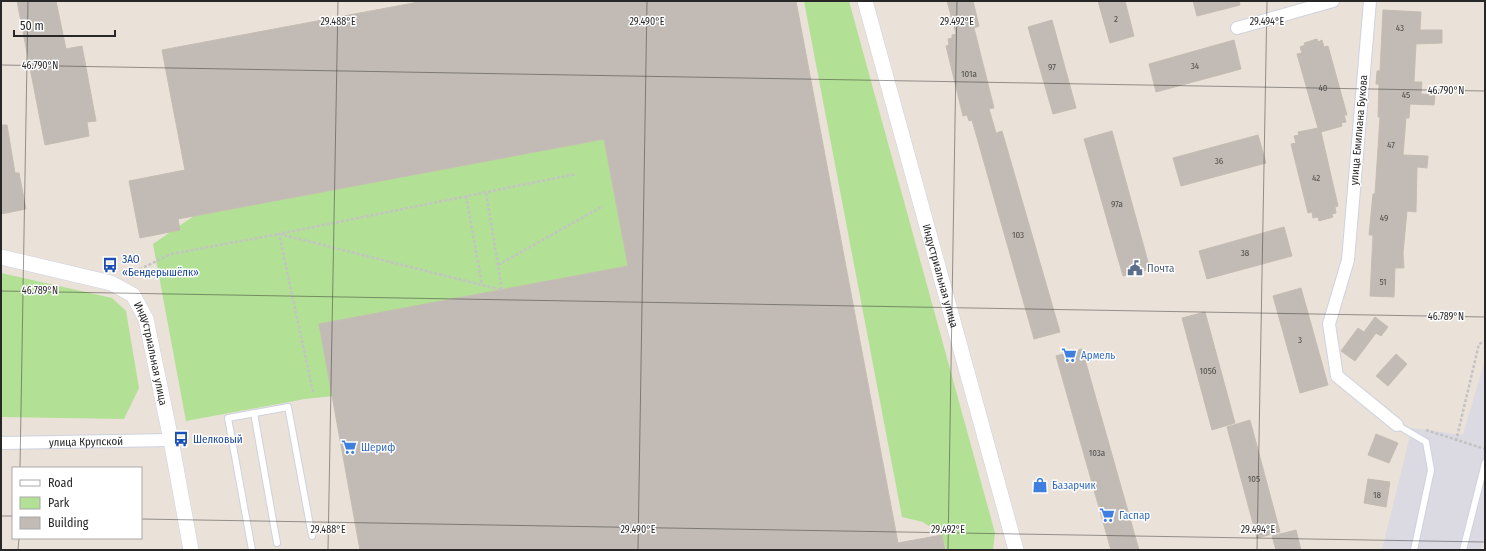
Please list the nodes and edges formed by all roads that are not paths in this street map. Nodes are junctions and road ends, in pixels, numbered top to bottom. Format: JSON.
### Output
{"nodes":[{"id":1,"x":865,"y":1,"type":"edge"},
{"id":2,"x":1334,"y":1,"type":"edge"},
{"id":3,"x":1370,"y":1,"type":"edge"},
{"id":4,"x":1237,"y":28,"type":"dead end"},
{"id":5,"x":1,"y":257,"type":"edge"},
{"id":6,"x":254,"y":413,"type":"junction"},
{"id":7,"x":1397,"y":425,"type":"joint"},
{"id":8,"x":172,"y":440,"type":"junction"},
{"id":9,"x":1,"y":443,"type":"edge"},
{"id":10,"x":1485,"y":463,"type":"edge"},
{"id":11,"x":312,"y":536,"type":"dead end"},
{"id":12,"x":277,"y":543,"type":"dead end"},
{"id":13,"x":192,"y":550,"type":"edge"},
{"id":14,"x":252,"y":550,"type":"edge"},
{"id":15,"x":1016,"y":550,"type":"edge"},
{"id":16,"x":1414,"y":550,"type":"edge"},
{"id":17,"x":1463,"y":550,"type":"edge"}],
"edges":[{"from":1,"to":15,"type":"street","name":"Индустриальная улица"},
{"from":2,"to":4,"type":"street"},
{"from":3,"to":7,"type":"street","name":"улица Емилиана Букова"},
{"from":5,"to":8,"type":"street","name":"Индустриальная улица"},
{"from":6,"to":11,"type":"lane"},
{"from":6,"to":12,"type":"lane"},
{"from":6,"to":14,"type":"lane"},
{"from":7,"to":16,"type":"lane"},
{"from":8,"to":9,"type":"street","name":"улица Крупской"},
{"from":8,"to":13,"type":"street","name":"Индустриальная улица"},
{"from":10,"to":17,"type":"lane"}]}
